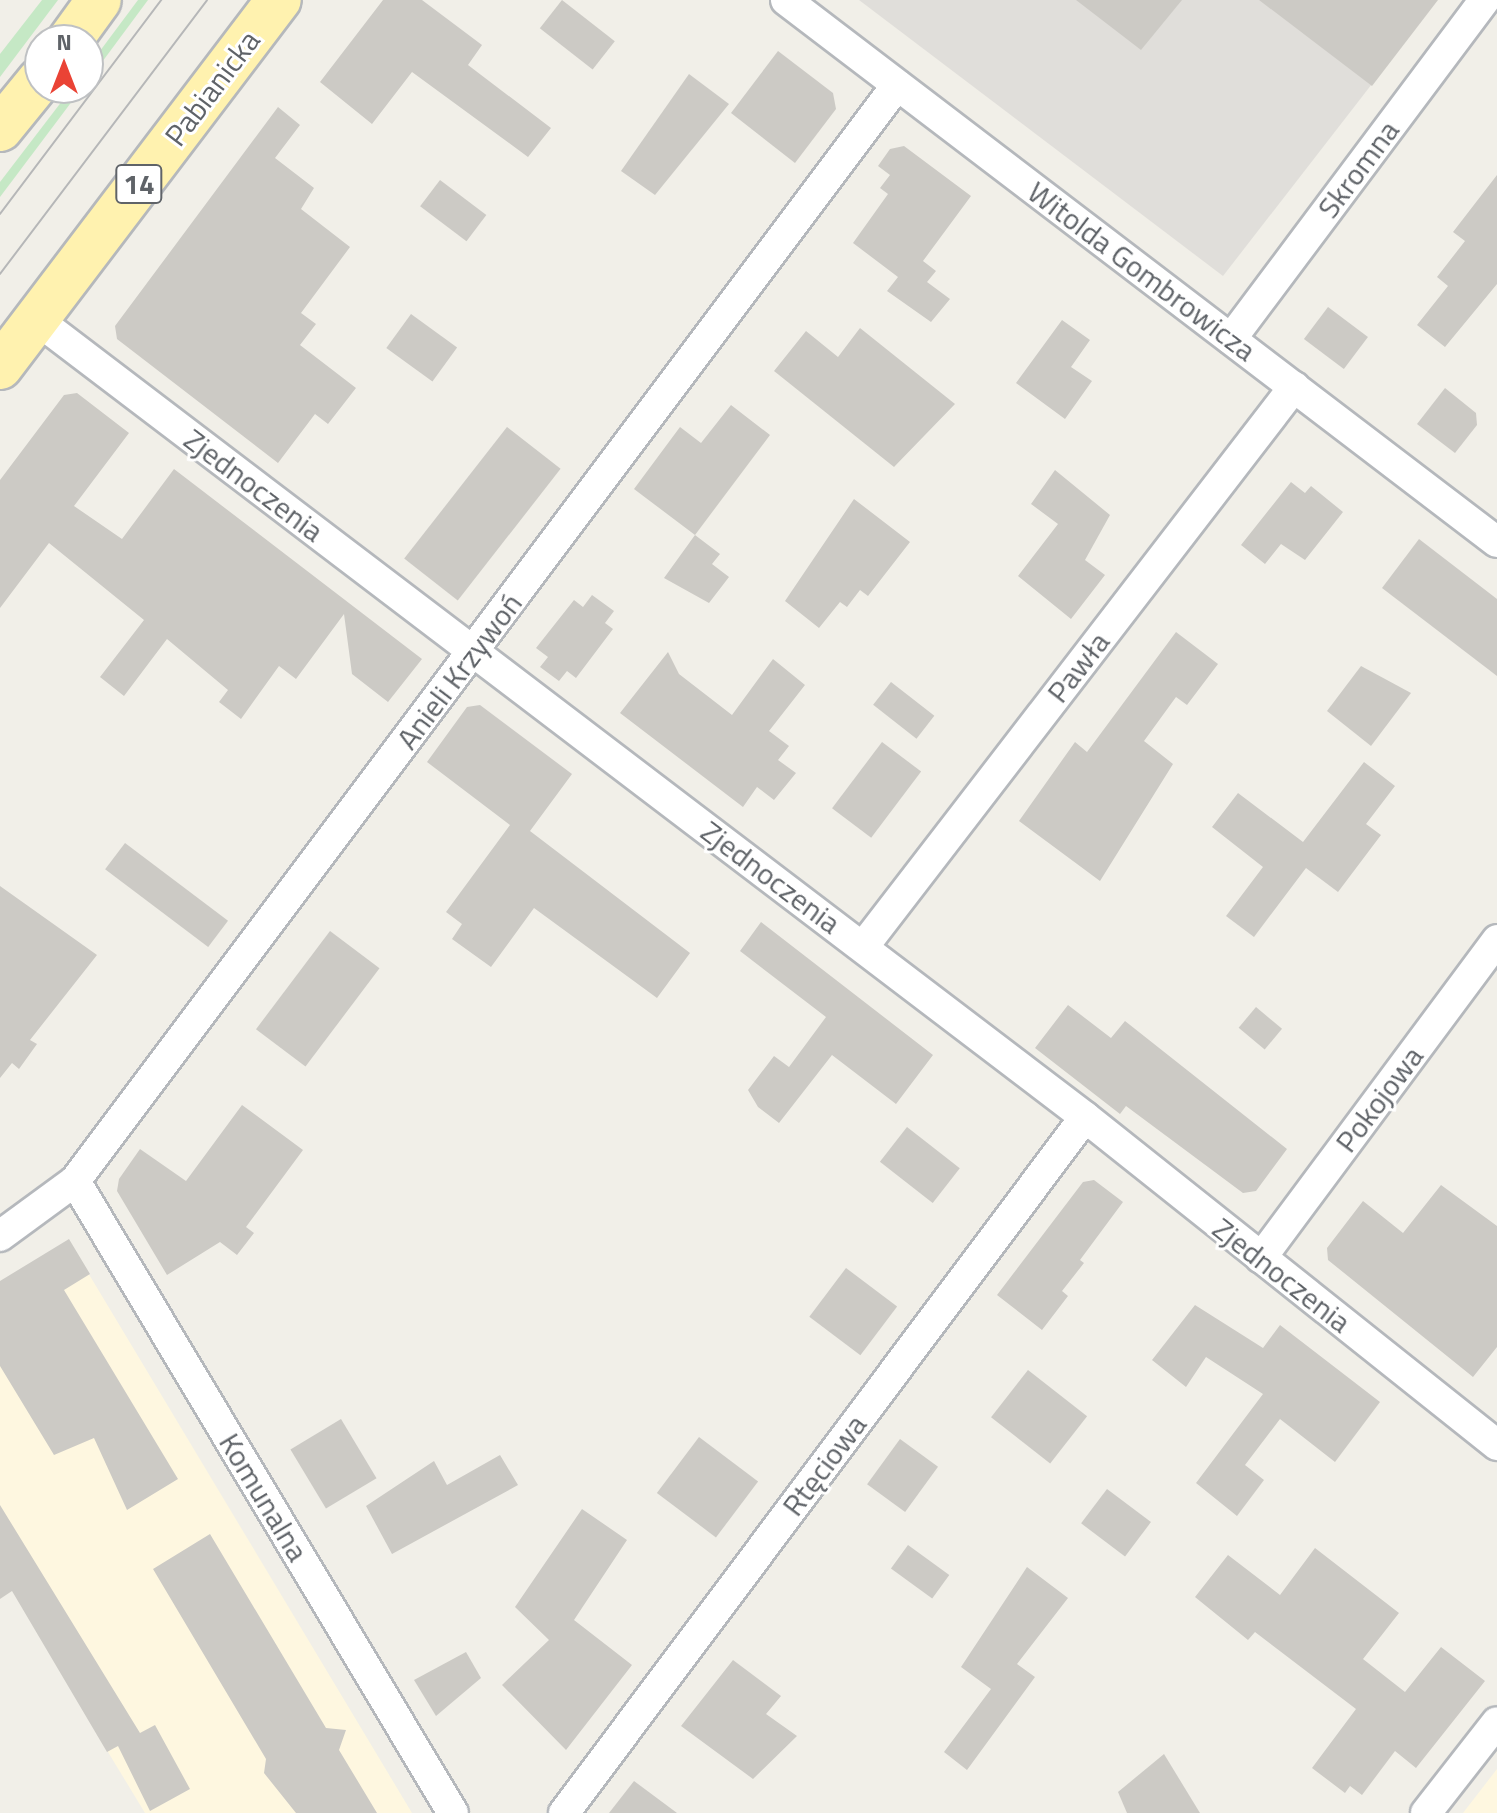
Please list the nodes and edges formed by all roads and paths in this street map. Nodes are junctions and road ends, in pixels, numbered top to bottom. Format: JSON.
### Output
{"nodes":[{"id":1,"x":99,"y":0,"type":"edge"},
{"id":2,"x":279,"y":0,"type":"edge"},
{"id":3,"x":786,"y":0,"type":"edge"},
{"id":4,"x":1485,"y":0,"type":"edge"},
{"id":5,"x":82,"y":24,"type":"edge"},
{"id":6,"x":897,"y":85,"type":"junction"},
{"id":7,"x":24,"y":100,"type":"edge"},
{"id":8,"x":0,"y":129,"type":"edge"},
{"id":9,"x":36,"y":319,"type":"junction"},
{"id":10,"x":1231,"y":339,"type":"junction"},
{"id":11,"x":0,"y":367,"type":"edge"},
{"id":12,"x":1294,"y":387,"type":"junction"},
{"id":13,"x":1497,"y":542,"type":"edge"},
{"id":14,"x":474,"y":652,"type":"junction"},
{"id":15,"x":1497,"y":940,"type":"edge"},
{"id":16,"x":863,"y":947,"type":"junction"},
{"id":17,"x":1085,"y":1117,"type":"junction"},
{"id":18,"x":75,"y":1181,"type":"junction"},
{"id":19,"x":0,"y":1236,"type":"edge"},
{"id":20,"x":1261,"y":1258,"type":"junction"},
{"id":21,"x":1497,"y":1445,"type":"edge"},
{"id":22,"x":1497,"y":1722,"type":"edge"},
{"id":23,"x":453,"y":1813,"type":"edge"},
{"id":24,"x":564,"y":1813,"type":"edge"},
{"id":25,"x":1426,"y":1813,"type":"edge"}],
"edges":[{"from":1,"to":5,"type":"main road"},
{"from":2,"to":9,"type":"main road","name":"Pabianicka","number":"14"},
{"from":3,"to":6,"type":"street","name":"Witolda Gombrowicza"},
{"from":4,"to":10,"type":"street","name":"Skromna"},
{"from":6,"to":10,"type":"street","name":"Witolda Gombrowicza"},
{"from":6,"to":14,"type":"street","name":"Anieli Krzywoń"},
{"from":7,"to":8,"type":"main road"},
{"from":9,"to":11,"type":"main road","name":"Pabianicka","number":"14"},
{"from":9,"to":14,"type":"street","name":"Zjednoczenia"},
{"from":10,"to":12,"type":"street","name":"Witolda Gombrowicza"},
{"from":12,"to":13,"type":"street","name":"Witolda Gombrowicza"},
{"from":12,"to":16,"type":"street","name":"Pawła"},
{"from":14,"to":16,"type":"street","name":"Zjednoczenia"},
{"from":14,"to":18,"type":"street","name":"Anieli Krzywoń"},
{"from":15,"to":20,"type":"street","name":"Pokojowa"},
{"from":16,"to":17,"type":"street","name":"Zjednoczenia"},
{"from":17,"to":20,"type":"street","name":"Zjednoczenia"},
{"from":17,"to":24,"type":"street","name":"Rtęciowa"},
{"from":18,"to":19,"type":"street","name":"Anieli Krzywoń"},
{"from":18,"to":23,"type":"street","name":"Komunalna"},
{"from":20,"to":21,"type":"street","name":"Zjednoczenia"},
{"from":22,"to":25,"type":"street"}]}
